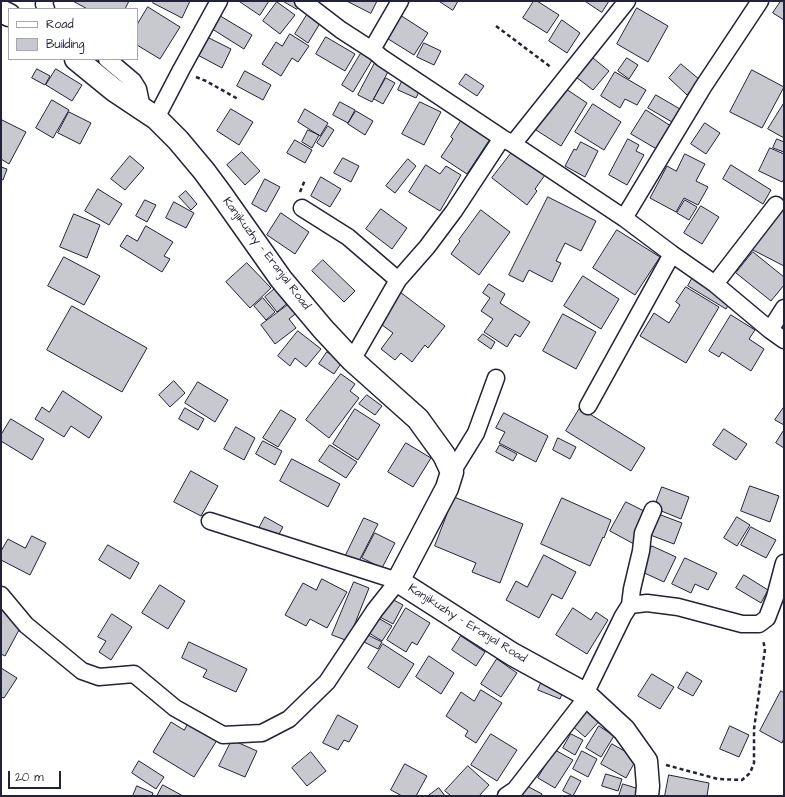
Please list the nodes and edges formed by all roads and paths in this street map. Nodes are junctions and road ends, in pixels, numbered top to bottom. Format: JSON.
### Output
{"nodes":[{"id":1,"x":219,"y":1,"type":"edge"},
{"id":2,"x":304,"y":1,"type":"edge"},
{"id":3,"x":400,"y":1,"type":"edge"},
{"id":4,"x":627,"y":1,"type":"edge"},
{"id":5,"x":760,"y":1,"type":"edge"},
{"id":6,"x":496,"y":26,"type":"dead end"},
{"id":7,"x":375,"y":52,"type":"junction"},
{"id":8,"x":77,"y":60,"type":"edge"},
{"id":9,"x":108,"y":60,"type":"edge"},
{"id":10,"x":181,"y":70,"type":"junction"},
{"id":11,"x":565,"y":78,"type":"junction"},
{"id":12,"x":238,"y":100,"type":"dead end"},
{"id":13,"x":149,"y":113,"type":"junction"},
{"id":14,"x":507,"y":141,"type":"junction"},
{"id":15,"x":776,"y":205,"type":"dead end"},
{"id":16,"x":302,"y":208,"type":"dead end"},
{"id":17,"x":624,"y":218,"type":"junction"},
{"id":18,"x":672,"y":254,"type":"junction"},
{"id":19,"x":398,"y":280,"type":"junction"},
{"id":20,"x":715,"y":284,"type":"junction"},
{"id":21,"x":784,"y":308,"type":"edge"},
{"id":22,"x":770,"y":330,"type":"junction"},
{"id":23,"x":784,"y":340,"type":"edge"},
{"id":24,"x":352,"y":360,"type":"junction"},
{"id":25,"x":496,"y":378,"type":"dead end"},
{"id":26,"x":588,"y":406,"type":"dead end"},
{"id":27,"x":452,"y":472,"type":"junction"},
{"id":28,"x":653,"y":510,"type":"dead end"},
{"id":29,"x":210,"y":521,"type":"dead end"},
{"id":30,"x":784,"y":563,"type":"edge"},
{"id":31,"x":398,"y":581,"type":"junction"},
{"id":32,"x":1,"y":595,"type":"edge"},
{"id":33,"x":630,"y":605,"type":"junction"},
{"id":34,"x":759,"y":624,"type":"junction"},
{"id":35,"x":586,"y":695,"type":"junction"},
{"id":36,"x":646,"y":760,"type":"junction"},
{"id":37,"x":506,"y":796,"type":"edge"},
{"id":38,"x":647,"y":796,"type":"edge"}],
"edges":[{"from":1,"to":10,"type":"street"},
{"from":2,"to":7,"type":"street"},
{"from":3,"to":7,"type":"street"},
{"from":4,"to":11,"type":"street"},
{"from":5,"to":17,"type":"street"},
{"from":6,"to":11,"type":"path"},
{"from":7,"to":14,"type":"street"},
{"from":8,"to":13,"type":"main road","name":"Kanjikuzhy - Eranjal Road"},
{"from":9,"to":13,"type":"street"},
{"from":10,"to":12,"type":"path"},
{"from":10,"to":13,"type":"street"},
{"from":11,"to":14,"type":"street"},
{"from":13,"to":24,"type":"main road","name":"Kanjikuzhy - Eranjal Road"},
{"from":14,"to":17,"type":"street"},
{"from":14,"to":19,"type":"street"},
{"from":15,"to":20,"type":"street"},
{"from":16,"to":19,"type":"street"},
{"from":17,"to":18,"type":"street"},
{"from":18,"to":20,"type":"street"},
{"from":18,"to":26,"type":"street"},
{"from":19,"to":24,"type":"street"},
{"from":20,"to":22,"type":"street"},
{"from":21,"to":22,"type":"street"},
{"from":22,"to":23,"type":"street"},
{"from":24,"to":27,"type":"main road","name":"Kanjikuzhy - Eranjal Road"},
{"from":25,"to":27,"type":"street"},
{"from":27,"to":31,"type":"main road","name":"Kanjikuzhy - Eranjal Road"},
{"from":28,"to":33,"type":"street"},
{"from":29,"to":31,"type":"street"},
{"from":30,"to":34,"type":"street"},
{"from":31,"to":32,"type":"street"},
{"from":31,"to":35,"type":"main road","name":"Kanjikuzhy - Eranjal Road"},
{"from":33,"to":34,"type":"street"},
{"from":33,"to":35,"type":"street"},
{"from":34,"to":36,"type":"path"},
{"from":35,"to":36,"type":"main road","name":"Kanjikuzhy - Eranjal Road"},
{"from":35,"to":37,"type":"street"},
{"from":36,"to":38,"type":"main road"}]}
